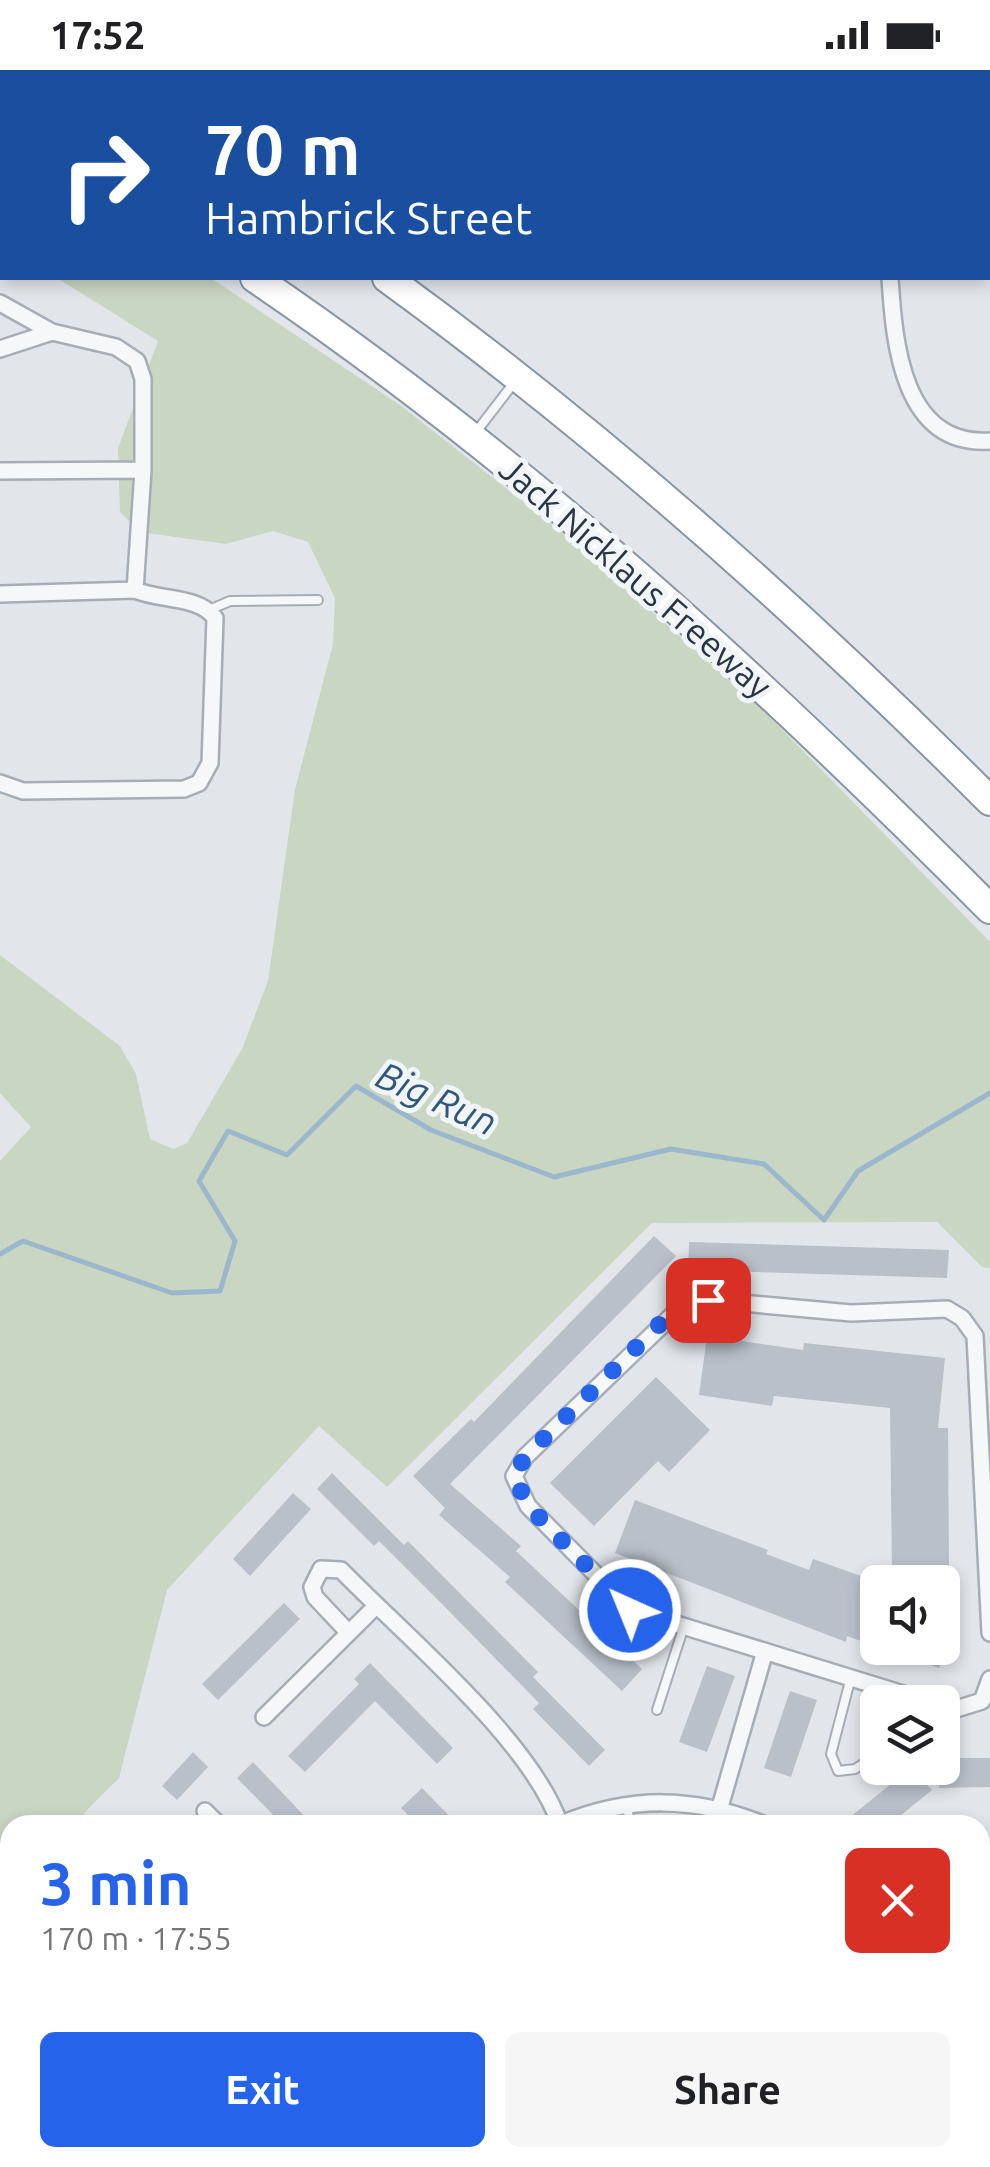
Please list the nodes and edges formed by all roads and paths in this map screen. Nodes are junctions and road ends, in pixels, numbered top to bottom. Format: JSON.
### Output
{"nodes":[{"id":1,"x":258,"y":280,"type":"edge"},
{"id":2,"x":391,"y":280,"type":"edge"},
{"id":3,"x":890,"y":280,"type":"edge"},
{"id":4,"x":0,"y":303,"type":"edge"},
{"id":5,"x":52,"y":332,"type":"junction"},
{"id":6,"x":0,"y":349,"type":"edge"},
{"id":7,"x":518,"y":376,"type":"junction"},
{"id":8,"x":473,"y":437,"type":"junction"},
{"id":9,"x":990,"y":441,"type":"edge"},
{"id":10,"x":143,"y":470,"type":"junction"},
{"id":11,"x":0,"y":471,"type":"edge"},
{"id":12,"x":135,"y":590,"type":"junction"},
{"id":13,"x":0,"y":594,"type":"edge"},
{"id":14,"x":318,"y":600,"type":"dead end"},
{"id":15,"x":209,"y":610,"type":"junction"},
{"id":16,"x":0,"y":783,"type":"edge"},
{"id":17,"x":990,"y":800,"type":"edge"},
{"id":18,"x":990,"y":909,"type":"edge"},
{"id":19,"x":376,"y":1606,"type":"junction"},
{"id":20,"x":684,"y":1626,"type":"junction"},
{"id":21,"x":348,"y":1632,"type":"junction"},
{"id":22,"x":990,"y":1633,"type":"edge"},
{"id":23,"x":765,"y":1652,"type":"junction"},
{"id":24,"x":851,"y":1677,"type":"junction"},
{"id":25,"x":990,"y":1679,"type":"edge"},
{"id":26,"x":876,"y":1685,"type":"edge"},
{"id":27,"x":960,"y":1708,"type":"edge"},
{"id":28,"x":657,"y":1710,"type":"dead end"},
{"id":29,"x":264,"y":1717,"type":"dead end"},
{"id":30,"x":860,"y":1767,"type":"edge"},
{"id":31,"x":628,"y":1806,"type":"junction"},
{"id":32,"x":720,"y":1807,"type":"junction"},
{"id":33,"x":205,"y":1811,"type":"dead end"},
{"id":34,"x":209,"y":1815,"type":"edge"},
{"id":35,"x":556,"y":1815,"type":"edge"},
{"id":36,"x":596,"y":1815,"type":"edge"},
{"id":37,"x":629,"y":1815,"type":"edge"},
{"id":38,"x":740,"y":1815,"type":"edge"}],
"edges":[{"from":1,"to":8,"type":"highway","name":"Jack Nicklaus Freeway"},
{"from":2,"to":7,"type":"highway"},
{"from":3,"to":9,"type":"street"},
{"from":4,"to":5,"type":"street"},
{"from":5,"to":6,"type":"street"},
{"from":5,"to":10,"type":"street"},
{"from":7,"to":8,"type":"lane"},
{"from":7,"to":17,"type":"highway"},
{"from":8,"to":18,"type":"highway","name":"Jack Nicklaus Freeway"},
{"from":10,"to":11,"type":"street"},
{"from":10,"to":12,"type":"street"},
{"from":12,"to":13,"type":"street"},
{"from":12,"to":15,"type":"street"},
{"from":14,"to":15,"type":"lane"},
{"from":15,"to":16,"type":"street"},
{"from":19,"to":21,"type":"street"},
{"from":19,"to":21,"type":"street"},
{"from":19,"to":35,"type":"street"},
{"from":20,"to":22,"type":"street"},
{"from":20,"to":23,"type":"street"},
{"from":20,"to":28,"type":"lane"},
{"from":21,"to":29,"type":"street"},
{"from":23,"to":24,"type":"street"},
{"from":23,"to":32,"type":"street"},
{"from":24,"to":26,"type":"street"},
{"from":24,"to":30,"type":"lane"},
{"from":25,"to":27,"type":"street"},
{"from":31,"to":32,"type":"street"},
{"from":31,"to":36,"type":"street"},
{"from":31,"to":37,"type":"lane"},
{"from":32,"to":38,"type":"street"},
{"from":33,"to":34,"type":"street"}]}
